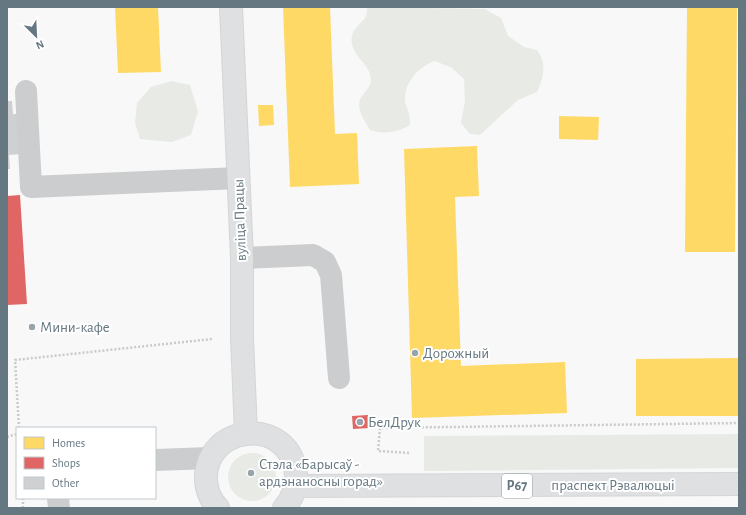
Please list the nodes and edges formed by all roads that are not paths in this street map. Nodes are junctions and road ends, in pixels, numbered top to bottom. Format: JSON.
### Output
{"nodes":[{"id":1,"x":231,"y":7,"type":"edge"},
{"id":2,"x":26,"y":91,"type":"dead end"},
{"id":3,"x":238,"y":178,"type":"junction"},
{"id":4,"x":242,"y":258,"type":"junction"},
{"id":5,"x":339,"y":378,"type":"dead end"},
{"id":6,"x":246,"y":432,"type":"junction"},
{"id":7,"x":210,"y":458,"type":"junction"},
{"id":8,"x":156,"y":460,"type":"edge"},
{"id":9,"x":739,"y":484,"type":"edge"},
{"id":10,"x":295,"y":486,"type":"junction"},
{"id":11,"x":218,"y":508,"type":"edge"},
{"id":12,"x":284,"y":508,"type":"edge"}],
"edges":[{"from":1,"to":3,"type":"main road","name":"вуліца Працы"},
{"from":2,"to":3,"type":"lane"},
{"from":3,"to":4,"type":"main road","name":"вуліца Працы"},
{"from":4,"to":5,"type":"lane"},
{"from":4,"to":6,"type":"main road","name":"вуліца Працы"},
{"from":6,"to":7,"type":"main road"},
{"from":6,"to":10,"type":"main road"},
{"from":7,"to":8,"type":"lane"},
{"from":7,"to":11,"type":"main road"},
{"from":9,"to":10,"type":"main road","name":"праспект Рэвалюцыі","number":"Р67"},
{"from":10,"to":12,"type":"main road"}]}
